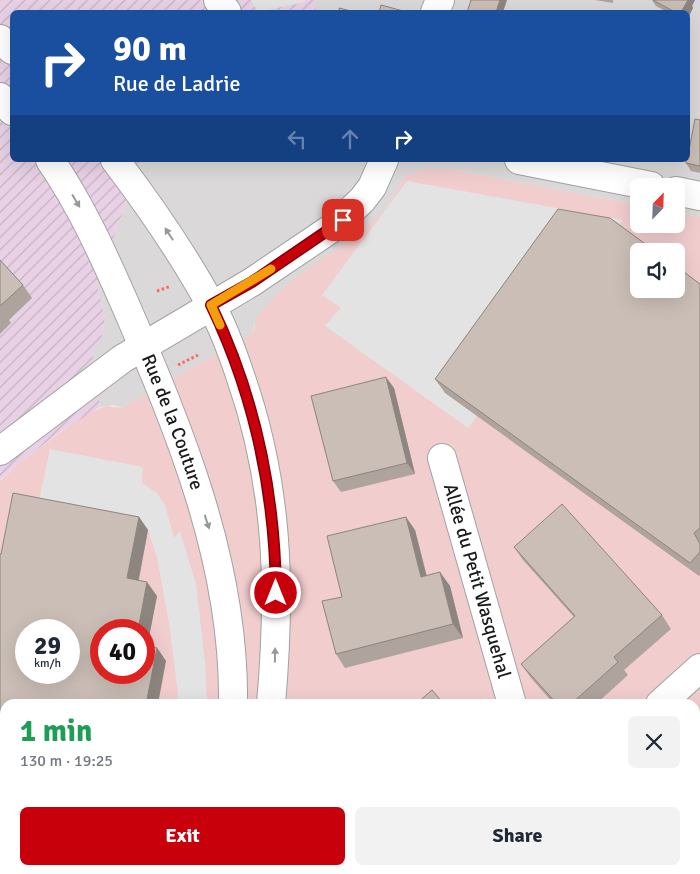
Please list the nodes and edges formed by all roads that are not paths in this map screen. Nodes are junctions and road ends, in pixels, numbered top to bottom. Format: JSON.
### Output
{"nodes":[{"id":1,"x":0,"y":39,"type":"edge"},
{"id":2,"x":10,"y":48,"type":"edge"},
{"id":3,"x":0,"y":97,"type":"edge"},
{"id":4,"x":10,"y":109,"type":"edge"},
{"id":5,"x":51,"y":162,"type":"edge"},
{"id":6,"x":116,"y":162,"type":"edge"},
{"id":7,"x":383,"y":162,"type":"edge"},
{"id":8,"x":529,"y":162,"type":"edge"},
{"id":9,"x":630,"y":182,"type":"edge"},
{"id":10,"x":685,"y":193,"type":"edge"},
{"id":11,"x":700,"y":196,"type":"edge"},
{"id":12,"x":211,"y":305,"type":"junction"},
{"id":13,"x":133,"y":352,"type":"junction"},
{"id":14,"x":0,"y":451,"type":"edge"},
{"id":15,"x":442,"y":458,"type":"dead end"},
{"id":16,"x":700,"y":668,"type":"edge"},
{"id":17,"x":233,"y":699,"type":"edge"},
{"id":18,"x":271,"y":699,"type":"edge"},
{"id":19,"x":511,"y":699,"type":"edge"},
{"id":20,"x":666,"y":699,"type":"edge"}],
"edges":[{"from":1,"to":2,"type":"street"},
{"from":3,"to":4,"type":"street"},
{"from":5,"to":13,"type":"street","name":"Rue de la Couture","one_way":true},
{"from":12,"to":6,"type":"street","one_way":true},
{"from":7,"to":12,"type":"street"},
{"from":8,"to":9,"type":"street"},
{"from":10,"to":11,"type":"street"},
{"from":12,"to":13,"type":"street"},
{"from":18,"to":12,"type":"street","one_way":true},
{"from":13,"to":14,"type":"street"},
{"from":13,"to":17,"type":"street","name":"Rue de la Couture","one_way":true},
{"from":15,"to":19,"type":"street","name":"Allée du Petit Wasquehal"},
{"from":16,"to":20,"type":"street"}]}
